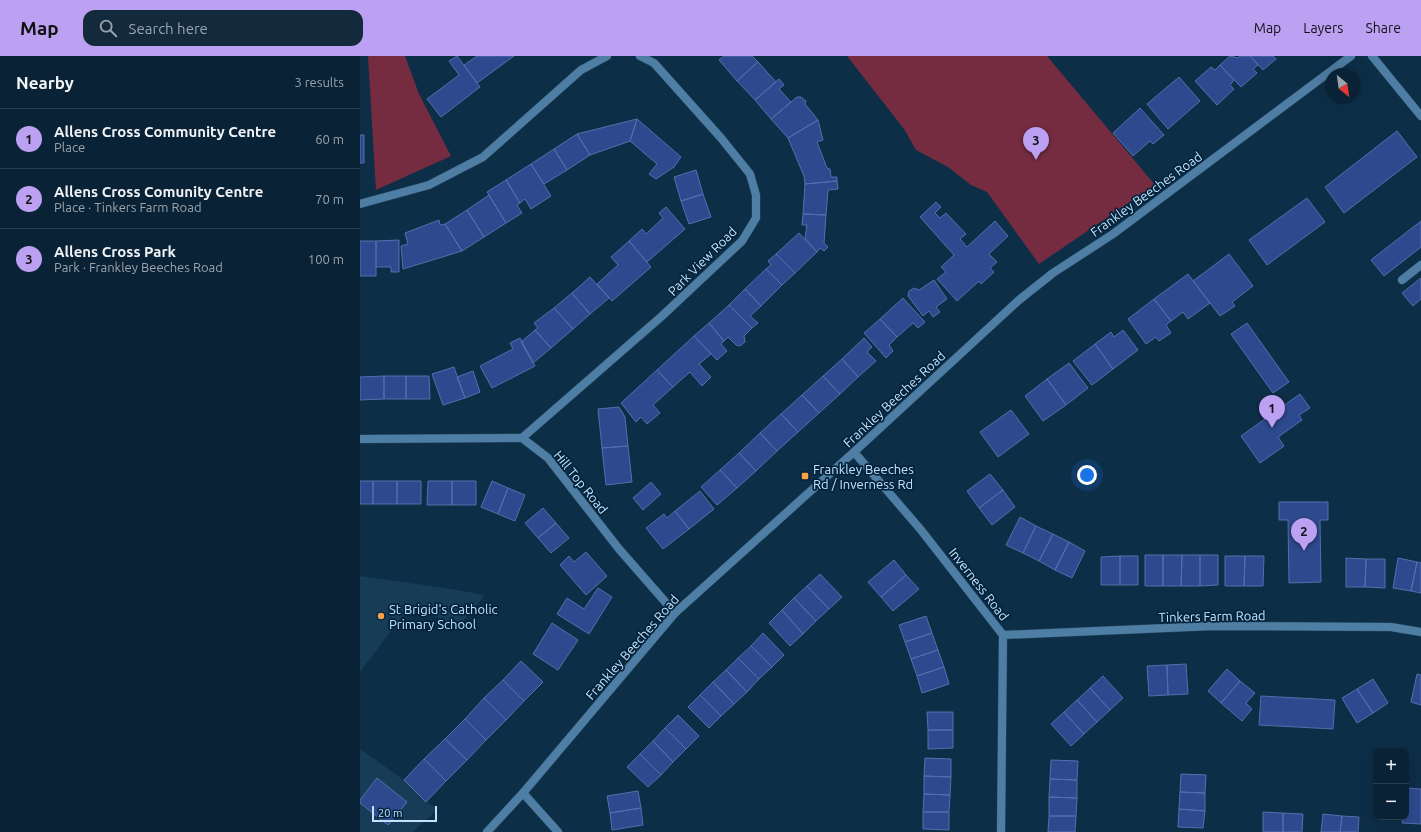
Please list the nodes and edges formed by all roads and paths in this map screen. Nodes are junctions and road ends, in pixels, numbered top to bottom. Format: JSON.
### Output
{"nodes":[{"id":1,"x":607,"y":56,"type":"edge"},
{"id":2,"x":640,"y":56,"type":"edge"},
{"id":3,"x":1351,"y":56,"type":"edge"},
{"id":4,"x":1372,"y":56,"type":"edge"},
{"id":5,"x":1421,"y":116,"type":"edge"},
{"id":6,"x":360,"y":204,"type":"edge"},
{"id":7,"x":1421,"y":265,"type":"edge"},
{"id":8,"x":1402,"y":280,"type":"dead end"},
{"id":9,"x":522,"y":438,"type":"junction"},
{"id":10,"x":360,"y":439,"type":"edge"},
{"id":11,"x":854,"y":452,"type":"junction"},
{"id":12,"x":676,"y":613,"type":"junction"},
{"id":13,"x":1421,"y":632,"type":"edge"},
{"id":14,"x":1003,"y":635,"type":"junction"},
{"id":15,"x":523,"y":793,"type":"junction"},
{"id":16,"x":487,"y":832,"type":"edge"},
{"id":17,"x":558,"y":832,"type":"edge"},
{"id":18,"x":1001,"y":832,"type":"edge"}],
"edges":[{"from":1,"to":6,"type":"street"},
{"from":2,"to":9,"type":"street","name":"Park View Road"},
{"from":3,"to":11,"type":"street","name":"Frankley Beeches Road"},
{"from":4,"to":5,"type":"street"},
{"from":7,"to":8,"type":"street"},
{"from":9,"to":10,"type":"street"},
{"from":9,"to":12,"type":"street","name":"Hill Top Road"},
{"from":11,"to":12,"type":"street","name":"Frankley Beeches Road"},
{"from":11,"to":14,"type":"street","name":"Inverness Road"},
{"from":12,"to":15,"type":"street","name":"Frankley Beeches Road"},
{"from":13,"to":14,"type":"street","name":"Tinkers Farm Road"},
{"from":14,"to":18,"type":"street","name":"Inverness Road"},
{"from":15,"to":16,"type":"street","name":"Frankley Beeches Road"},
{"from":15,"to":17,"type":"street"}]}
